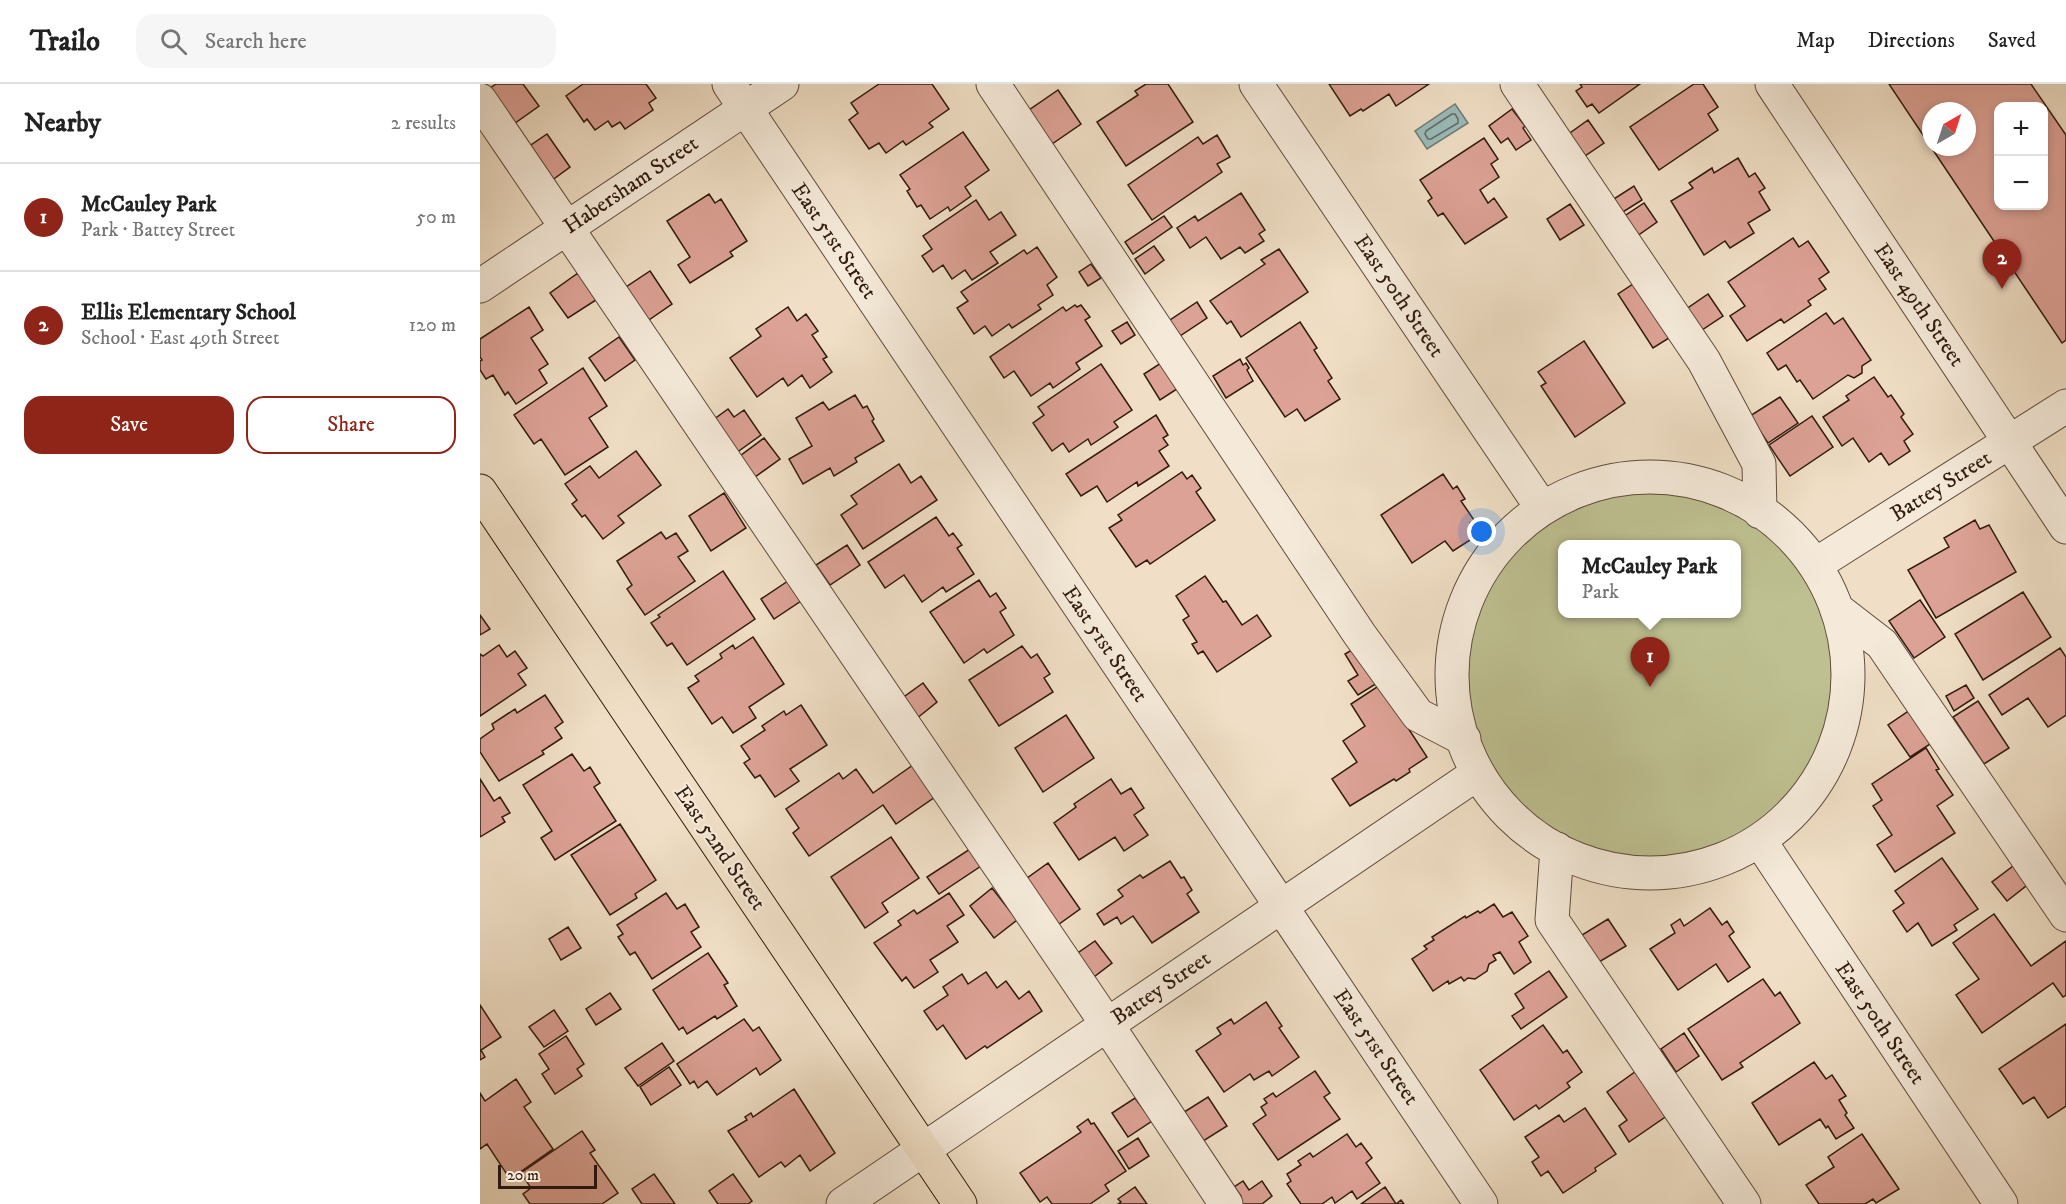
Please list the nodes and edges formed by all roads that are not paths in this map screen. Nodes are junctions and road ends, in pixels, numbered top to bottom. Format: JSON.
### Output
{"nodes":[{"id":1,"x":782,"y":84,"type":"edge"},
{"id":2,"x":993,"y":84,"type":"edge"},
{"id":3,"x":1256,"y":84,"type":"edge"},
{"id":4,"x":1517,"y":84,"type":"edge"},
{"id":5,"x":1772,"y":84,"type":"edge"},
{"id":6,"x":737,"y":96,"type":"edge"},
{"id":7,"x":480,"y":100,"type":"edge"},
{"id":8,"x":567,"y":229,"type":"junction"},
{"id":9,"x":480,"y":286,"type":"edge"},
{"id":10,"x":2066,"y":406,"type":"edge"},
{"id":11,"x":2010,"y":442,"type":"junction"},
{"id":12,"x":480,"y":491,"type":"edge"},
{"id":13,"x":1542,"y":508,"type":"junction"},
{"id":14,"x":1760,"y":512,"type":"junction"},
{"id":15,"x":2066,"y":527,"type":"edge"},
{"id":16,"x":1815,"y":565,"type":"junction"},
{"id":17,"x":1838,"y":610,"type":"junction"},
{"id":18,"x":1464,"y":739,"type":"junction"},
{"id":19,"x":1478,"y":773,"type":"junction"},
{"id":20,"x":1760,"y":841,"type":"junction"},
{"id":21,"x":1557,"y":849,"type":"junction"},
{"id":22,"x":1281,"y":906,"type":"junction"},
{"id":23,"x":2066,"y":915,"type":"edge"},
{"id":24,"x":1107,"y":1024,"type":"junction"},
{"id":25,"x":923,"y":1150,"type":"junction"},
{"id":26,"x":843,"y":1204,"type":"edge"},
{"id":27,"x":960,"y":1204,"type":"edge"},
{"id":28,"x":1226,"y":1204,"type":"edge"},
{"id":29,"x":1481,"y":1204,"type":"edge"},
{"id":30,"x":1744,"y":1204,"type":"edge"},
{"id":31,"x":2001,"y":1204,"type":"edge"}],
"edges":[{"from":1,"to":6,"type":"street","name":"Habersham Street"},
{"from":2,"to":18,"type":"street"},
{"from":3,"to":13,"type":"street","name":"East 50th Street"},
{"from":4,"to":14,"type":"street"},
{"from":5,"to":11,"type":"street","name":"East 49th Street"},
{"from":6,"to":8,"type":"street","name":"Habersham Street"},
{"from":6,"to":22,"type":"street","name":"East 51st Street"},
{"from":7,"to":8,"type":"street"},
{"from":8,"to":9,"type":"street","name":"Habersham Street"},
{"from":8,"to":24,"type":"street"},
{"from":10,"to":11,"type":"street","name":"Battey Street"},
{"from":11,"to":15,"type":"street","name":"East 49th Street"},
{"from":11,"to":16,"type":"street","name":"Battey Street"},
{"from":12,"to":25,"type":"main road","name":"East 52nd Street"},
{"from":13,"to":14,"type":"street"},
{"from":13,"to":18,"type":"street"},
{"from":14,"to":16,"type":"street"},
{"from":16,"to":17,"type":"street"},
{"from":17,"to":20,"type":"street"},
{"from":17,"to":23,"type":"street"},
{"from":18,"to":19,"type":"street"},
{"from":19,"to":21,"type":"street"},
{"from":19,"to":22,"type":"street","name":"Battey Street"},
{"from":20,"to":21,"type":"street"},
{"from":20,"to":31,"type":"street","name":"East 50th Street"},
{"from":21,"to":30,"type":"street"},
{"from":22,"to":24,"type":"street","name":"Battey Street"},
{"from":22,"to":29,"type":"street","name":"East 51st Street"},
{"from":24,"to":25,"type":"street","name":"Battey Street"},
{"from":24,"to":28,"type":"street"},
{"from":25,"to":26,"type":"street","name":"Battey Street"},
{"from":25,"to":27,"type":"main road","name":"East 52nd Street"}]}
